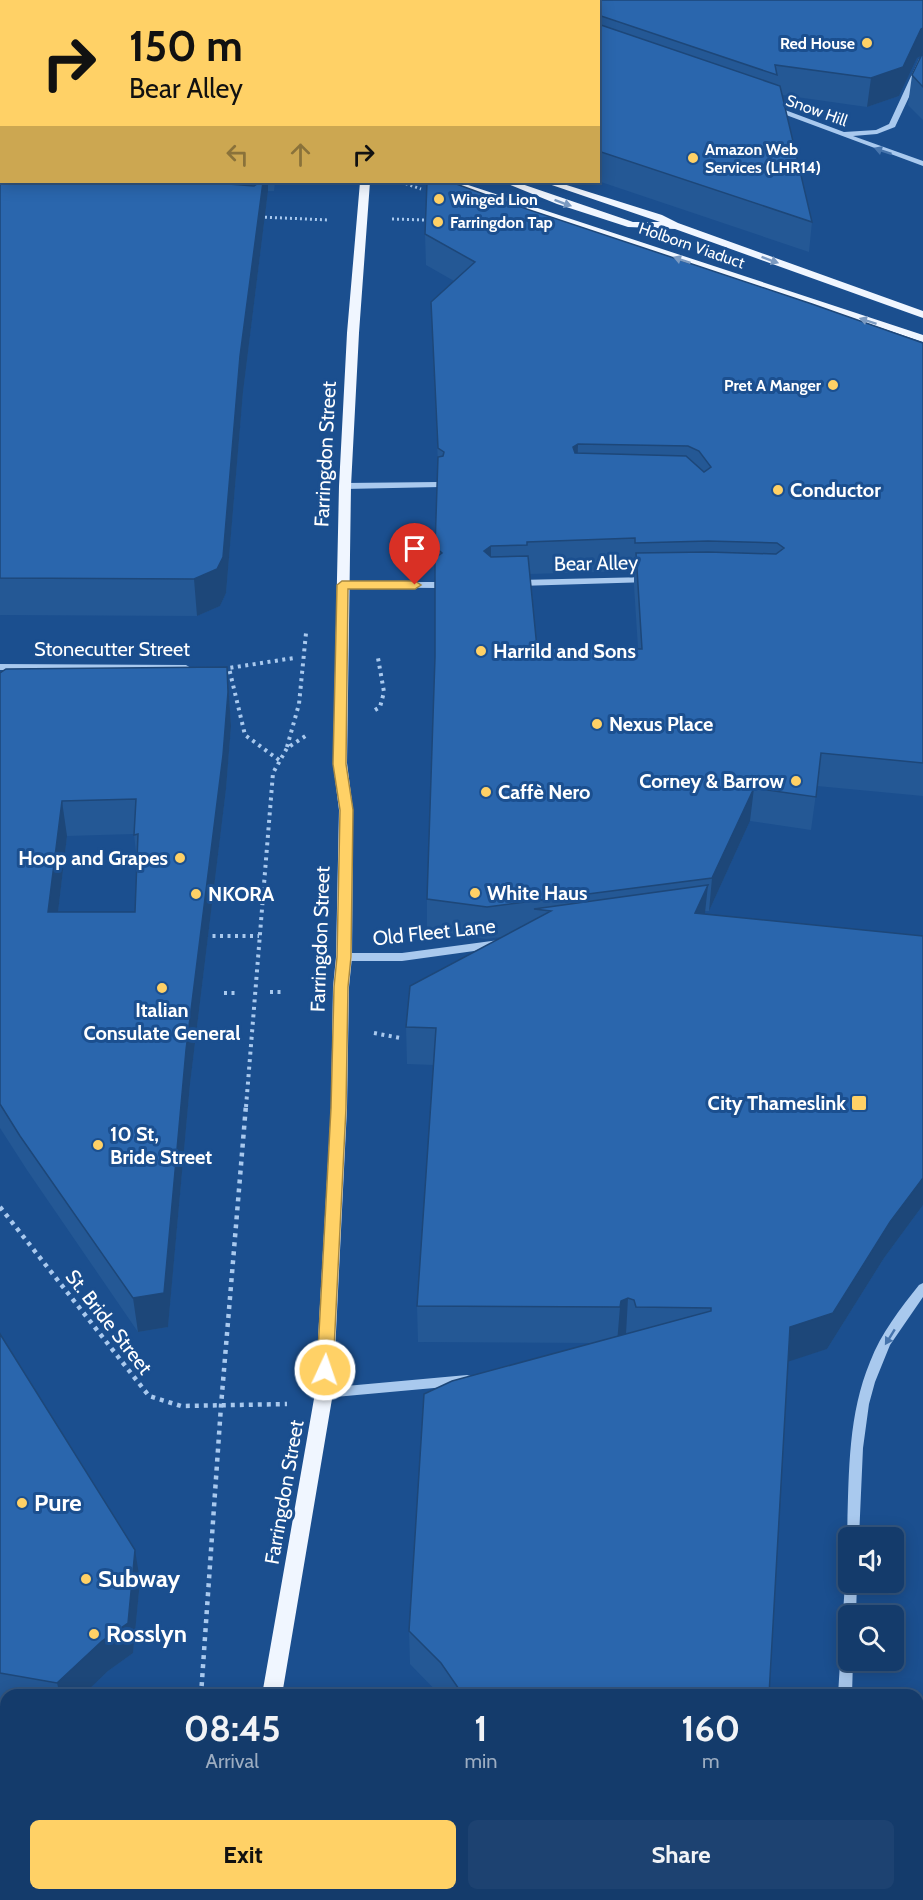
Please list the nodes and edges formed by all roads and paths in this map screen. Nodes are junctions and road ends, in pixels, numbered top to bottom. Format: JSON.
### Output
{"nodes":[{"id":1,"x":923,"y":59,"type":"edge"},
{"id":2,"x":767,"y":107,"type":"edge"},
{"id":3,"x":845,"y":134,"type":"junction"},
{"id":4,"x":923,"y":164,"type":"edge"},
{"id":5,"x":365,"y":183,"type":"edge"},
{"id":6,"x":453,"y":183,"type":"edge"},
{"id":7,"x":511,"y":183,"type":"edge"},
{"id":8,"x":551,"y":183,"type":"edge"},
{"id":9,"x":256,"y":217,"type":"edge"},
{"id":10,"x":388,"y":219,"type":"dead end"},
{"id":11,"x":426,"y":219,"type":"edge"},
{"id":12,"x":329,"y":220,"type":"dead end"},
{"id":13,"x":676,"y":226,"type":"junction"},
{"id":14,"x":923,"y":315,"type":"edge"},
{"id":15,"x":923,"y":339,"type":"edge"},
{"id":16,"x":438,"y":485,"type":"edge"},
{"id":17,"x":345,"y":486,"type":"junction"},
{"id":18,"x":661,"y":579,"type":"edge"},
{"id":19,"x":503,"y":584,"type":"edge"},
{"id":20,"x":342,"y":585,"type":"junction"},
{"id":21,"x":435,"y":585,"type":"edge"},
{"id":22,"x":294,"y":658,"type":"dead end"},
{"id":23,"x":0,"y":667,"type":"edge"},
{"id":24,"x":195,"y":668,"type":"edge"},
{"id":25,"x":287,"y":748,"type":"dead end"},
{"id":26,"x":279,"y":760,"type":"junction"},
{"id":27,"x":194,"y":936,"type":"edge"},
{"id":28,"x":259,"y":936,"type":"junction"},
{"id":29,"x":507,"y":943,"type":"edge"},
{"id":30,"x":344,"y":957,"type":"junction"},
{"id":31,"x":270,"y":992,"type":"dead end"},
{"id":32,"x":282,"y":992,"type":"dead end"},
{"id":33,"x":224,"y":993,"type":"dead end"},
{"id":34,"x":238,"y":993,"type":"dead end"},
{"id":35,"x":0,"y":1208,"type":"edge"},
{"id":36,"x":923,"y":1288,"type":"edge"},
{"id":37,"x":478,"y":1378,"type":"edge"},
{"id":38,"x":324,"y":1393,"type":"junction"},
{"id":39,"x":296,"y":1404,"type":"dead end"},
{"id":40,"x":221,"y":1406,"type":"junction"},
{"id":41,"x":854,"y":1527,"type":"edge"},
{"id":42,"x":846,"y":1671,"type":"edge"},
{"id":43,"x":201,"y":1689,"type":"edge"},
{"id":44,"x":273,"y":1689,"type":"edge"},
{"id":45,"x":845,"y":1689,"type":"edge"}],
"edges":[{"from":1,"to":3,"type":"street"},
{"from":2,"to":3,"type":"street","name":"Snow Hill"},
{"from":4,"to":3,"type":"street","name":"Snow Hill","one_way":true},
{"from":5,"to":17,"type":"main road","name":"Farringdon Street"},
{"from":15,"to":6,"type":"main road","name":"Holborn Viaduct","one_way":true},
{"from":7,"to":13,"type":"main road","name":"Holborn Viaduct","one_way":true},
{"from":8,"to":13,"type":"main road"},
{"from":9,"to":12,"type":"path"},
{"from":10,"to":11,"type":"path"},
{"from":13,"to":14,"type":"main road","name":"Holborn Viaduct","one_way":true},
{"from":16,"to":17,"type":"street"},
{"from":17,"to":20,"type":"main road","name":"Farringdon Street"},
{"from":18,"to":19,"type":"street","name":"Bear Alley"},
{"from":20,"to":21,"type":"street"},
{"from":20,"to":30,"type":"main road","name":"Farringdon Street"},
{"from":22,"to":26,"type":"path"},
{"from":23,"to":24,"type":"street","name":"Stonecutter Street"},
{"from":25,"to":26,"type":"path"},
{"from":26,"to":28,"type":"path"},
{"from":27,"to":28,"type":"path"},
{"from":28,"to":40,"type":"path"},
{"from":29,"to":30,"type":"street","name":"Old Fleet Lane"},
{"from":30,"to":38,"type":"main road","name":"Farringdon Street"},
{"from":31,"to":32,"type":"path"},
{"from":33,"to":34,"type":"path"},
{"from":35,"to":40,"type":"path","name":"St. Bride Street"},
{"from":36,"to":41,"type":"street","one_way":true},
{"from":37,"to":38,"type":"street"},
{"from":38,"to":44,"type":"main road","name":"Farringdon Street"},
{"from":39,"to":40,"type":"path","name":"St. Bride Street"},
{"from":40,"to":43,"type":"path"},
{"from":42,"to":45,"type":"street"}]}
